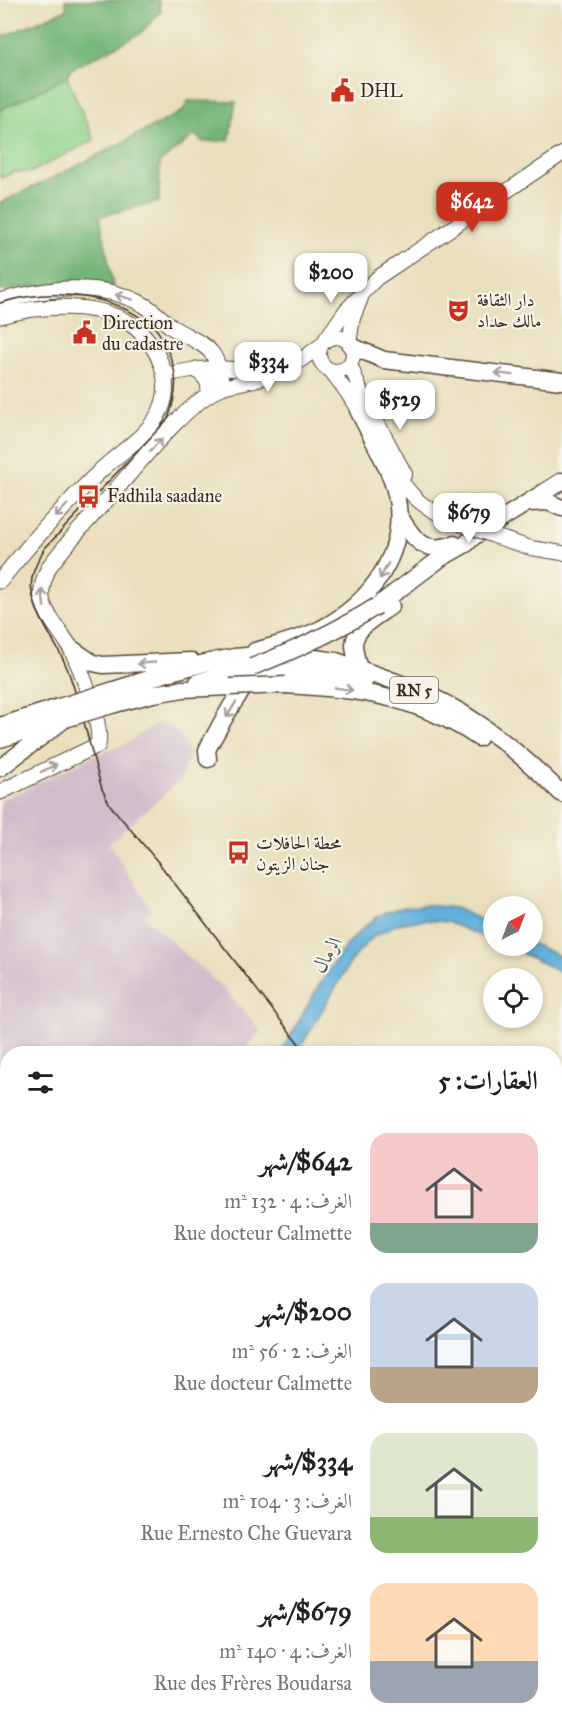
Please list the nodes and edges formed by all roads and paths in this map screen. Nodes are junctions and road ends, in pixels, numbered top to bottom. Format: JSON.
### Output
{"nodes":[{"id":1,"x":562,"y":154,"type":"edge"},
{"id":2,"x":365,"y":288,"type":"junction"},
{"id":3,"x":0,"y":301,"type":"edge"},
{"id":4,"x":0,"y":316,"type":"edge"},
{"id":5,"x":323,"y":343,"type":"junction"},
{"id":6,"x":350,"y":345,"type":"junction"},
{"id":7,"x":350,"y":364,"type":"junction"},
{"id":8,"x":220,"y":368,"type":"junction"},
{"id":9,"x":196,"y":369,"type":"junction"},
{"id":10,"x":327,"y":369,"type":"junction"},
{"id":11,"x":562,"y":381,"type":"edge"},
{"id":12,"x":165,"y":383,"type":"junction"},
{"id":13,"x":222,"y":387,"type":"junction"},
{"id":14,"x":208,"y":394,"type":"junction"},
{"id":15,"x":358,"y":410,"type":"junction"},
{"id":16,"x":562,"y":481,"type":"edge"},
{"id":17,"x":526,"y":504,"type":"junction"},
{"id":18,"x":427,"y":508,"type":"junction"},
{"id":19,"x":562,"y":508,"type":"edge"},
{"id":20,"x":399,"y":515,"type":"junction"},
{"id":21,"x":469,"y":541,"type":"junction"},
{"id":22,"x":562,"y":553,"type":"edge"},
{"id":23,"x":0,"y":581,"type":"edge"},
{"id":24,"x":71,"y":648,"type":"junction"},
{"id":25,"x":237,"y":657,"type":"junction"},
{"id":26,"x":204,"y":663,"type":"junction"},
{"id":27,"x":359,"y":669,"type":"junction"},
{"id":28,"x":397,"y":684,"type":"junction"},
{"id":29,"x":153,"y":694,"type":"junction"},
{"id":30,"x":113,"y":698,"type":"junction"},
{"id":31,"x":62,"y":713,"type":"junction"},
{"id":32,"x":0,"y":726,"type":"edge"},
{"id":33,"x":0,"y":739,"type":"edge"},
{"id":34,"x":208,"y":759,"type":"dead end"},
{"id":35,"x":0,"y":768,"type":"edge"},
{"id":36,"x":0,"y":792,"type":"edge"},
{"id":37,"x":562,"y":794,"type":"edge"},
{"id":38,"x":562,"y":806,"type":"edge"}],
"edges":[{"from":1,"to":2,"type":"main road"},
{"from":2,"to":5,"type":"main road"},
{"from":2,"to":6,"type":"main road"},
{"from":8,"to":3,"type":"main road","one_way":true},
{"from":4,"to":12,"type":"main road"},
{"from":5,"to":6,"type":"main road"},
{"from":5,"to":8,"type":"main road"},
{"from":5,"to":10,"type":"main road"},
{"from":6,"to":7,"type":"main road"},
{"from":11,"to":6,"type":"highway","one_way":true},
{"from":7,"to":10,"type":"main road"},
{"from":7,"to":18,"type":"main road"},
{"from":8,"to":9,"type":"main road"},
{"from":8,"to":13,"type":"main road"},
{"from":9,"to":12,"type":"main road"},
{"from":9,"to":14,"type":"main road"},
{"from":10,"to":13,"type":"main road"},
{"from":10,"to":15,"type":"main road"},
{"from":12,"to":23,"type":"main road","one_way":true},
{"from":13,"to":14,"type":"main road"},
{"from":24,"to":14,"type":"main road","one_way":true},
{"from":15,"to":18,"type":"main road"},
{"from":15,"to":20,"type":"highway"},
{"from":16,"to":17,"type":"highway"},
{"from":17,"to":19,"type":"highway"},
{"from":17,"to":21,"type":"highway"},
{"from":18,"to":22,"type":"main road","bridge":true},
{"from":20,"to":21,"type":"highway"},
{"from":20,"to":25,"type":"highway","one_way":true},
{"from":21,"to":27,"type":"highway"},
{"from":21,"to":29,"type":"highway","bridge":true},
{"from":26,"to":24,"type":"highway","one_way":true},
{"from":36,"to":24,"type":"main road","one_way":true},
{"from":25,"to":26,"type":"highway","number":"RN 5"},
{"from":25,"to":27,"type":"highway","number":"RN 5"},
{"from":26,"to":30,"type":"highway","number":"RN 5"},
{"from":27,"to":28,"type":"highway","number":"RN 5"},
{"from":28,"to":34,"type":"highway","one_way":true},
{"from":28,"to":37,"type":"highway","number":"RN 5"},
{"from":29,"to":30,"type":"highway","number":"RN 5"},
{"from":29,"to":38,"type":"highway","number":"RN 5","one_way":true,"bridge":true},
{"from":30,"to":31,"type":"highway","number":"RN 5","bridge":true},
{"from":31,"to":32,"type":"highway","number":"RN 5"},
{"from":31,"to":33,"type":"highway","number":"RN 5"},
{"from":31,"to":35,"type":"highway"}]}
